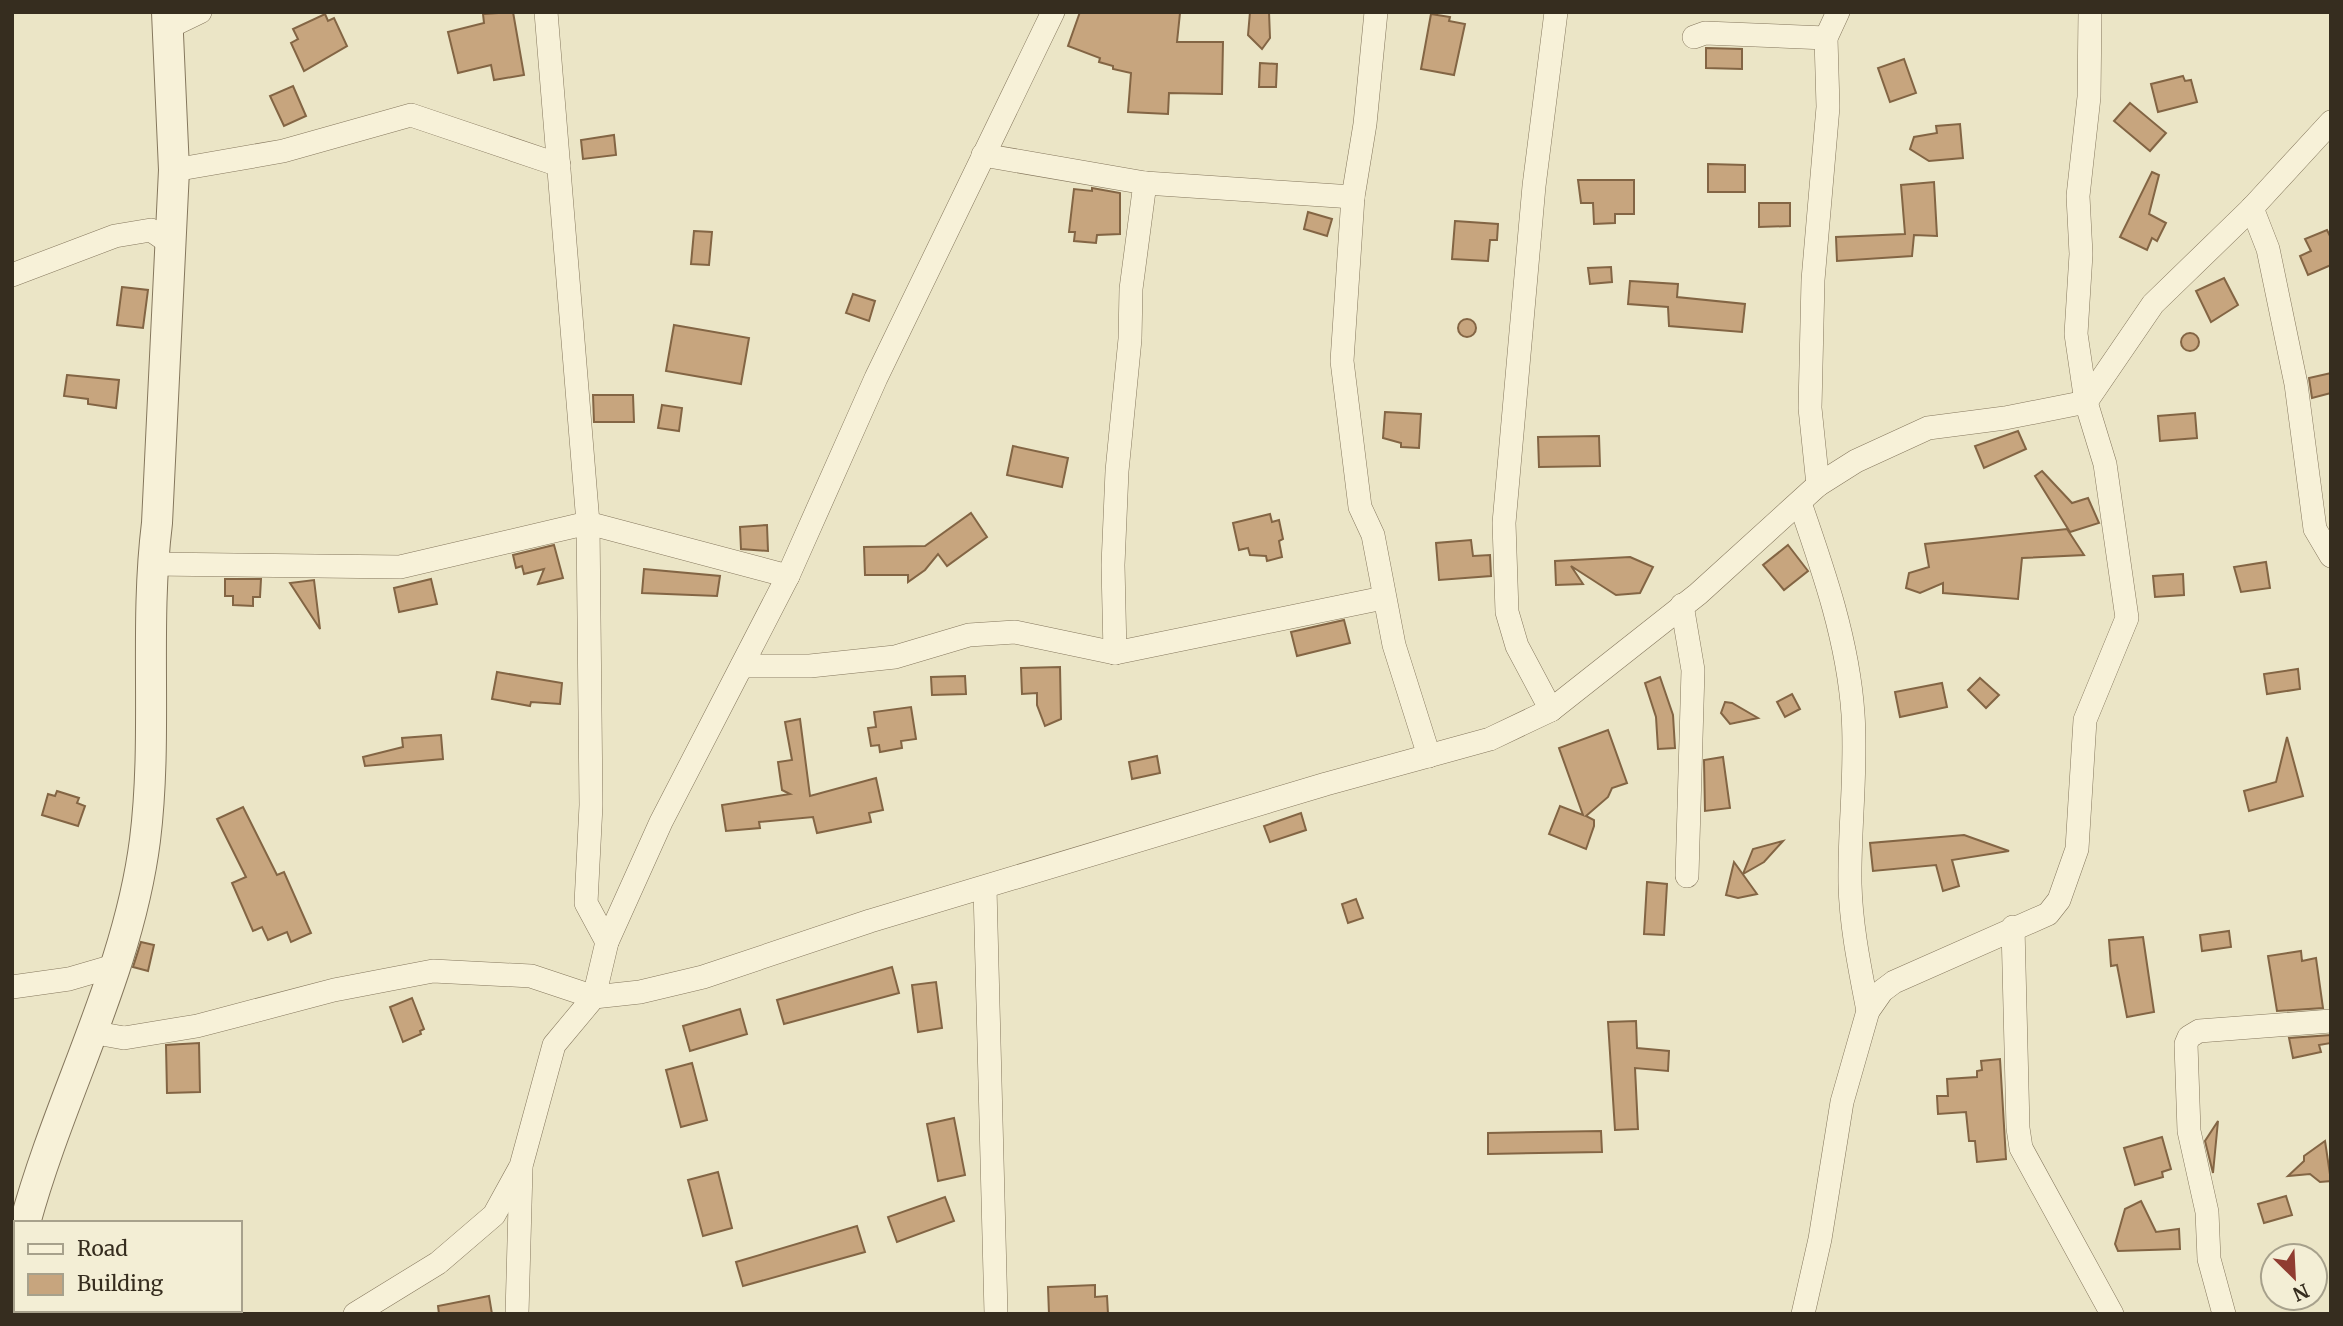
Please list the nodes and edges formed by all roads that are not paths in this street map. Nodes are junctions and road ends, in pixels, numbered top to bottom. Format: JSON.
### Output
{"nodes":[{"id":1,"x":200,"y":12,"type":"edge"},
{"id":2,"x":546,"y":12,"type":"edge"},
{"id":3,"x":1054,"y":12,"type":"edge"},
{"id":4,"x":1376,"y":12,"type":"edge"},
{"id":5,"x":1556,"y":12,"type":"edge"},
{"id":6,"x":1838,"y":12,"type":"edge"},
{"id":7,"x":2090,"y":12,"type":"edge"},
{"id":8,"x":168,"y":20,"type":"edge"},
{"id":9,"x":1693,"y":37,"type":"dead end"},
{"id":10,"x":1826,"y":38,"type":"junction"},
{"id":11,"x":2331,"y":122,"type":"edge"},
{"id":12,"x":983,"y":155,"type":"junction"},
{"id":13,"x":559,"y":164,"type":"junction"},
{"id":14,"x":174,"y":170,"type":"junction"},
{"id":15,"x":1145,"y":183,"type":"junction"},
{"id":16,"x":1353,"y":197,"type":"junction"},
{"id":17,"x":2252,"y":208,"type":"junction"},
{"id":18,"x":170,"y":243,"type":"junction"},
{"id":19,"x":12,"y":275,"type":"edge"},
{"id":20,"x":2085,"y":402,"type":"junction"},
{"id":21,"x":1818,"y":485,"type":"junction"},
{"id":22,"x":1800,"y":503,"type":"junction"},
{"id":23,"x":588,"y":523,"type":"junction"},
{"id":24,"x":2331,"y":555,"type":"edge"},
{"id":25,"x":153,"y":565,"type":"junction"},
{"id":26,"x":788,"y":576,"type":"junction"},
{"id":27,"x":1383,"y":598,"type":"junction"},
{"id":28,"x":1682,"y":605,"type":"junction"},
{"id":29,"x":1115,"y":653,"type":"junction"},
{"id":30,"x":742,"y":666,"type":"junction"},
{"id":31,"x":1552,"y":710,"type":"junction"},
{"id":32,"x":1429,"y":756,"type":"junction"},
{"id":33,"x":1687,"y":876,"type":"dead end"},
{"id":34,"x":985,"y":888,"type":"junction"},
{"id":35,"x":2013,"y":927,"type":"junction"},
{"id":36,"x":607,"y":942,"type":"junction"},
{"id":37,"x":117,"y":965,"type":"junction"},
{"id":38,"x":12,"y":987,"type":"edge"},
{"id":39,"x":594,"y":997,"type":"junction"},
{"id":40,"x":1868,"y":1011,"type":"junction"},
{"id":41,"x":2331,"y":1021,"type":"edge"},
{"id":42,"x":91,"y":1032,"type":"junction"},
{"id":43,"x":521,"y":1166,"type":"junction"},
{"id":44,"x":26,"y":1221,"type":"edge"},
{"id":45,"x":355,"y":1314,"type":"edge"},
{"id":46,"x":517,"y":1314,"type":"edge"},
{"id":47,"x":996,"y":1314,"type":"edge"},
{"id":48,"x":1802,"y":1314,"type":"edge"},
{"id":49,"x":2112,"y":1314,"type":"edge"},
{"id":50,"x":2224,"y":1314,"type":"edge"}],
"edges":[{"from":1,"to":8,"type":"street"},
{"from":2,"to":13,"type":"street"},
{"from":3,"to":12,"type":"street"},
{"from":4,"to":16,"type":"street"},
{"from":5,"to":31,"type":"street"},
{"from":6,"to":10,"type":"street"},
{"from":7,"to":20,"type":"street"},
{"from":8,"to":14,"type":"street"},
{"from":9,"to":10,"type":"street"},
{"from":10,"to":21,"type":"street"},
{"from":11,"to":17,"type":"street"},
{"from":12,"to":15,"type":"street"},
{"from":12,"to":26,"type":"street"},
{"from":13,"to":14,"type":"street"},
{"from":13,"to":23,"type":"street"},
{"from":14,"to":18,"type":"street"},
{"from":15,"to":16,"type":"street"},
{"from":15,"to":29,"type":"street"},
{"from":16,"to":27,"type":"street"},
{"from":17,"to":20,"type":"street"},
{"from":17,"to":24,"type":"street"},
{"from":18,"to":19,"type":"street"},
{"from":18,"to":25,"type":"street"},
{"from":20,"to":21,"type":"street"},
{"from":20,"to":35,"type":"street"},
{"from":21,"to":22,"type":"street"},
{"from":22,"to":28,"type":"street"},
{"from":22,"to":40,"type":"street"},
{"from":23,"to":25,"type":"street"},
{"from":23,"to":26,"type":"street"},
{"from":23,"to":36,"type":"street"},
{"from":25,"to":37,"type":"street"},
{"from":26,"to":30,"type":"street"},
{"from":27,"to":29,"type":"street"},
{"from":27,"to":32,"type":"street"},
{"from":28,"to":31,"type":"street"},
{"from":28,"to":33,"type":"street"},
{"from":29,"to":30,"type":"street"},
{"from":30,"to":36,"type":"street"},
{"from":31,"to":32,"type":"street"},
{"from":32,"to":34,"type":"street"},
{"from":34,"to":39,"type":"street"},
{"from":34,"to":47,"type":"street"},
{"from":35,"to":40,"type":"street"},
{"from":35,"to":49,"type":"street"},
{"from":36,"to":39,"type":"street"},
{"from":37,"to":38,"type":"street"},
{"from":37,"to":42,"type":"street"},
{"from":39,"to":42,"type":"street"},
{"from":39,"to":43,"type":"street"},
{"from":40,"to":48,"type":"street"},
{"from":41,"to":50,"type":"street"},
{"from":42,"to":44,"type":"street"},
{"from":43,"to":45,"type":"street"},
{"from":43,"to":46,"type":"street"}]}
